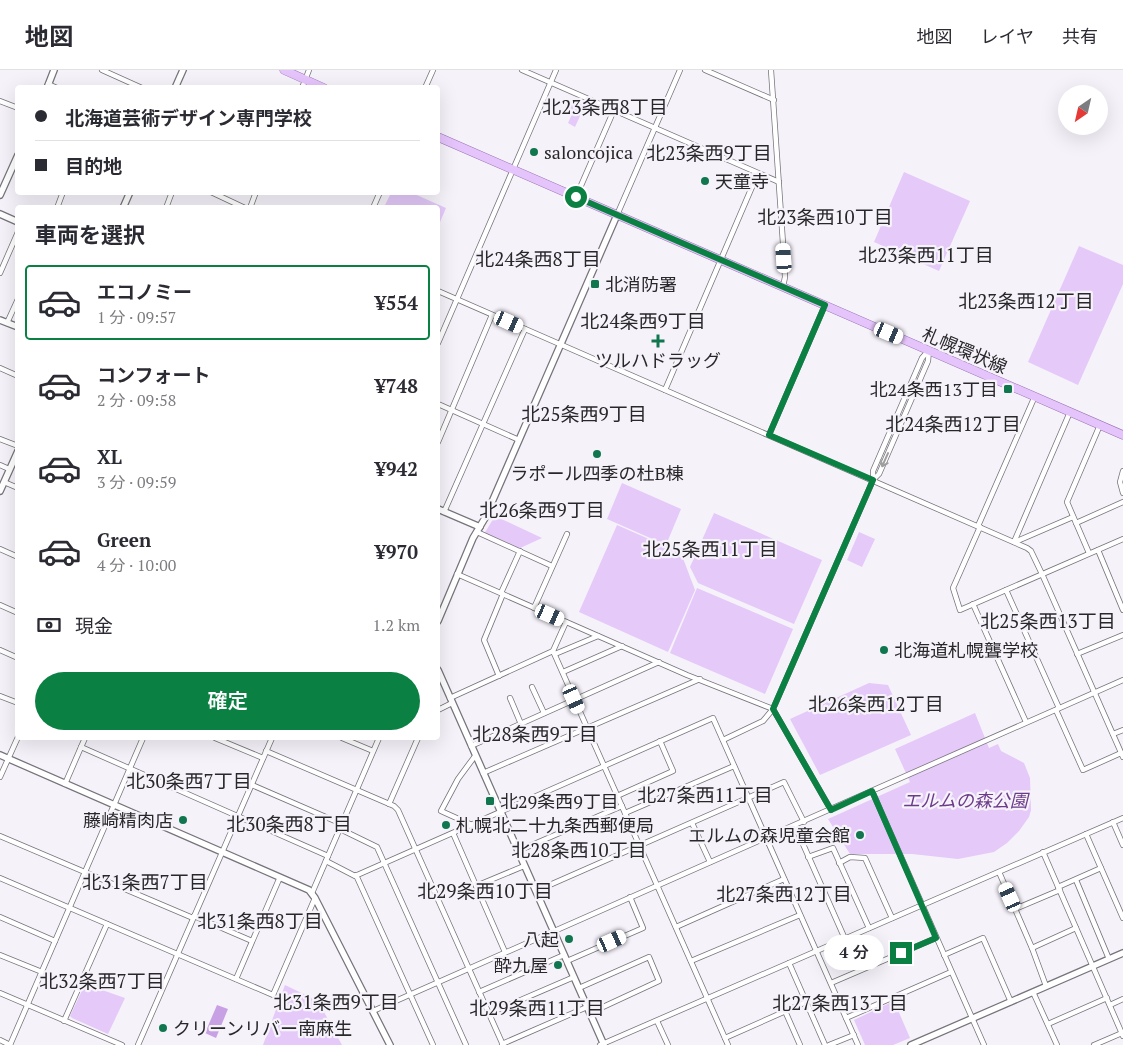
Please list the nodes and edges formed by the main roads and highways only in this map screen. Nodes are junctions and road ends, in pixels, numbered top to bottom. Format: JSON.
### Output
{"nodes":[{"id":1,"x":284,"y":70,"type":"edge"},
{"id":2,"x":318,"y":85,"type":"edge"},
{"id":3,"x":440,"y":138,"type":"edge"},
{"id":4,"x":1123,"y":435,"type":"edge"}],
"edges":[{"from":1,"to":2,"type":"main road"},
{"from":3,"to":4,"type":"main road","name":"札幌環状線"}]}
